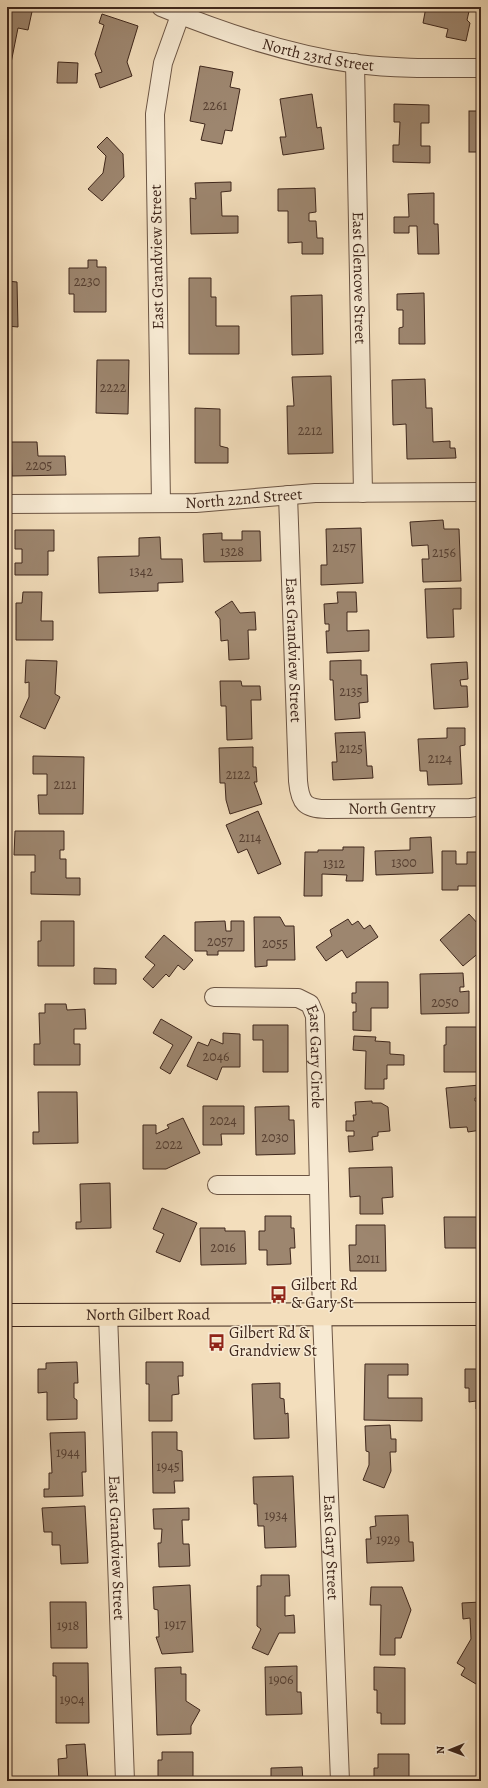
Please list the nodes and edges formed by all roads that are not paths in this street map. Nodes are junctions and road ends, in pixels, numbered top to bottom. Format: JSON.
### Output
{"nodes":[{"id":1,"x":161,"y":7,"type":"edge"},
{"id":2,"x":181,"y":11,"type":"edge"},
{"id":3,"x":355,"y":63,"type":"junction"},
{"id":4,"x":481,"y":68,"type":"edge"},
{"id":5,"x":481,"y":492,"type":"edge"},
{"id":6,"x":363,"y":493,"type":"junction"},
{"id":7,"x":288,"y":495,"type":"junction"},
{"id":8,"x":161,"y":503,"type":"junction"},
{"id":9,"x":7,"y":504,"type":"edge"},
{"id":10,"x":304,"y":804,"type":"joint"},
{"id":11,"x":481,"y":806,"type":"edge"},
{"id":12,"x":214,"y":997,"type":"dead end"},
{"id":13,"x":217,"y":1185,"type":"dead end"},
{"id":14,"x":319,"y":1185,"type":"junction"},
{"id":15,"x":108,"y":1314,"type":"junction"},
{"id":16,"x":322,"y":1314,"type":"junction"},
{"id":17,"x":481,"y":1314,"type":"edge"},
{"id":18,"x":7,"y":1315,"type":"edge"},
{"id":19,"x":125,"y":1781,"type":"edge"},
{"id":20,"x":340,"y":1781,"type":"edge"}],
"edges":[{"from":1,"to":2,"type":"street","name":"North 23rd Street"},
{"from":2,"to":3,"type":"street","name":"North 23rd Street"},
{"from":2,"to":8,"type":"street","name":"East Grandview Street"},
{"from":3,"to":4,"type":"street","name":"North 23rd Street"},
{"from":3,"to":6,"type":"street","name":"East Glencove Street"},
{"from":5,"to":6,"type":"street","name":"North 22nd Street"},
{"from":6,"to":7,"type":"street","name":"North 22nd Street"},
{"from":7,"to":8,"type":"street","name":"North 22nd Street"},
{"from":7,"to":10,"type":"street","name":"East Grandview Street"},
{"from":8,"to":9,"type":"street","name":"North 22nd Street"},
{"from":10,"to":11,"type":"street","name":"North Gentry"},
{"from":12,"to":14,"type":"street","name":"East Gary Circle"},
{"from":13,"to":14,"type":"street"},
{"from":14,"to":16,"type":"street","name":"East Gary Circle"},
{"from":15,"to":16,"type":"main road","name":"North Gilbert Road"},
{"from":15,"to":18,"type":"main road","name":"North Gilbert Road"},
{"from":15,"to":19,"type":"street","name":"East Grandview Street"},
{"from":16,"to":17,"type":"main road","name":"North Gilbert Road"},
{"from":16,"to":20,"type":"street","name":"East Gary Street"}]}
